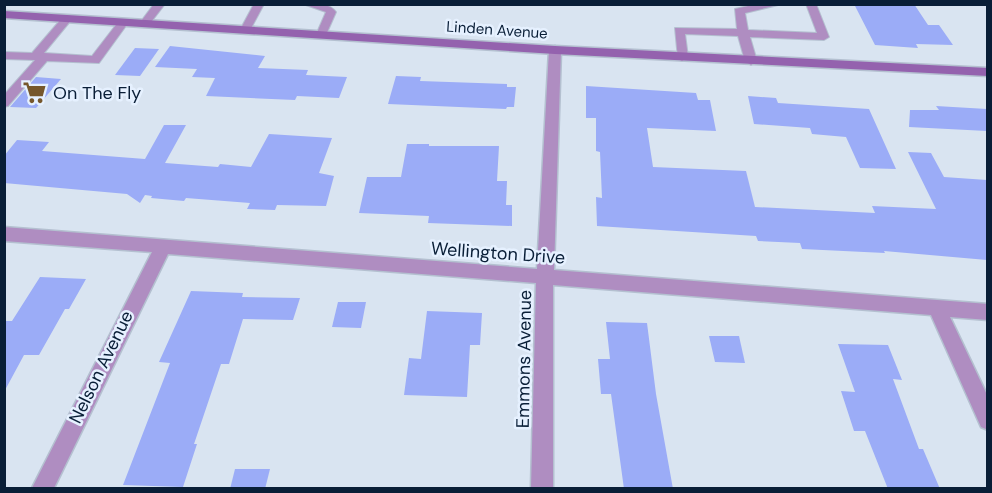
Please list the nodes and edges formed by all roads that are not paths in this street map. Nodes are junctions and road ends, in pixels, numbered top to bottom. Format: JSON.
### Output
{"nodes":[{"id":1,"x":17,"y":4,"type":"edge"},
{"id":2,"x":160,"y":4,"type":"edge"},
{"id":3,"x":259,"y":4,"type":"edge"},
{"id":4,"x":308,"y":4,"type":"edge"},
{"id":5,"x":777,"y":4,"type":"edge"},
{"id":6,"x":811,"y":4,"type":"edge"},
{"id":7,"x":6,"y":15,"type":"edge"},
{"id":8,"x":68,"y":19,"type":"junction"},
{"id":9,"x":123,"y":23,"type":"junction"},
{"id":10,"x":144,"y":24,"type":"junction"},
{"id":11,"x":245,"y":30,"type":"junction"},
{"id":12,"x":743,"y":33,"type":"junction"},
{"id":13,"x":321,"y":35,"type":"junction"},
{"id":14,"x":555,"y":50,"type":"junction"},
{"id":15,"x":4,"y":55,"type":"edge"},
{"id":16,"x":39,"y":57,"type":"junction"},
{"id":17,"x":682,"y":57,"type":"junction"},
{"id":18,"x":751,"y":61,"type":"junction"},
{"id":19,"x":987,"y":72,"type":"edge"},
{"id":20,"x":4,"y":103,"type":"edge"},
{"id":21,"x":4,"y":234,"type":"edge"},
{"id":22,"x":163,"y":247,"type":"junction"},
{"id":23,"x":544,"y":276,"type":"junction"},
{"id":24,"x":938,"y":308,"type":"junction"},
{"id":25,"x":987,"y":312,"type":"edge"},
{"id":26,"x":987,"y":420,"type":"edge"},
{"id":27,"x":43,"y":489,"type":"edge"},
{"id":28,"x":542,"y":489,"type":"edge"}],
"edges":[{"from":1,"to":7,"type":"main road"},
{"from":2,"to":10,"type":"lane"},
{"from":3,"to":11,"type":"lane"},
{"from":4,"to":13,"type":"lane"},
{"from":5,"to":12,"type":"lane"},
{"from":6,"to":12,"type":"lane"},
{"from":7,"to":8,"type":"main road","name":"Linden Avenue"},
{"from":8,"to":9,"type":"main road","name":"Linden Avenue"},
{"from":8,"to":16,"type":"lane"},
{"from":9,"to":10,"type":"main road","name":"Linden Avenue"},
{"from":9,"to":16,"type":"lane"},
{"from":10,"to":11,"type":"main road","name":"Linden Avenue"},
{"from":11,"to":13,"type":"main road","name":"Linden Avenue"},
{"from":12,"to":17,"type":"lane"},
{"from":12,"to":18,"type":"lane"},
{"from":13,"to":14,"type":"main road","name":"Linden Avenue"},
{"from":14,"to":17,"type":"main road","name":"Linden Avenue"},
{"from":14,"to":23,"type":"street","name":"Emmons Avenue"},
{"from":15,"to":16,"type":"lane"},
{"from":16,"to":20,"type":"lane"},
{"from":17,"to":18,"type":"main road","name":"Linden Avenue"},
{"from":18,"to":19,"type":"main road","name":"Linden Avenue"},
{"from":21,"to":22,"type":"street","name":"Wellington Drive"},
{"from":22,"to":23,"type":"street","name":"Wellington Drive"},
{"from":22,"to":27,"type":"street","name":"Nelson Avenue"},
{"from":23,"to":24,"type":"street","name":"Wellington Drive"},
{"from":23,"to":28,"type":"street","name":"Emmons Avenue"},
{"from":24,"to":25,"type":"street","name":"Wellington Drive"},
{"from":24,"to":26,"type":"street"}]}
